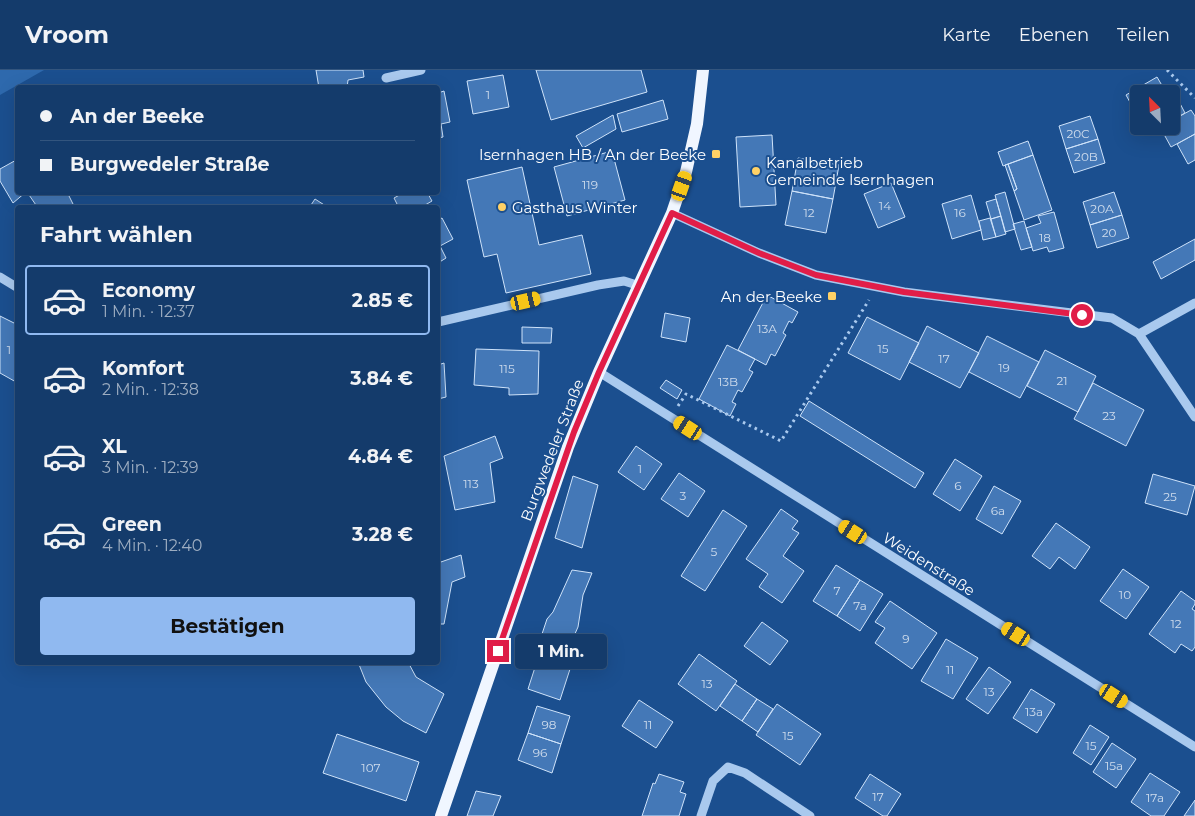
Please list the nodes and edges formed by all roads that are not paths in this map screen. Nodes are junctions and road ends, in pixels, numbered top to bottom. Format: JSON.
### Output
{"nodes":[{"id":1,"x":421,"y":70,"type":"edge"},
{"id":2,"x":703,"y":70,"type":"edge"},
{"id":3,"x":386,"y":78,"type":"dead end"},
{"id":4,"x":672,"y":213,"type":"junction"},
{"id":5,"x":0,"y":277,"type":"edge"},
{"id":6,"x":15,"y":286,"type":"edge"},
{"id":7,"x":640,"y":286,"type":"junction"},
{"id":8,"x":1195,"y":303,"type":"edge"},
{"id":9,"x":440,"y":322,"type":"edge"},
{"id":10,"x":1139,"y":334,"type":"junction"},
{"id":11,"x":599,"y":372,"type":"junction"},
{"id":12,"x":1195,"y":417,"type":"edge"},
{"id":13,"x":1195,"y":747,"type":"edge"},
{"id":14,"x":441,"y":816,"type":"edge"},
{"id":15,"x":701,"y":816,"type":"edge"},
{"id":16,"x":810,"y":816,"type":"edge"}],
"edges":[{"from":1,"to":3,"type":"street"},
{"from":2,"to":4,"type":"main road","name":"Burgwedeler Straße"},
{"from":4,"to":7,"type":"main road","name":"Burgwedeler Straße"},
{"from":4,"to":10,"type":"street"},
{"from":5,"to":6,"type":"street"},
{"from":7,"to":9,"type":"street"},
{"from":7,"to":11,"type":"main road","name":"Burgwedeler Straße"},
{"from":8,"to":10,"type":"street"},
{"from":10,"to":12,"type":"street"},
{"from":11,"to":13,"type":"street","name":"Weidenstraße"},
{"from":11,"to":14,"type":"main road","name":"Burgwedeler Straße"},
{"from":15,"to":16,"type":"street"}]}
